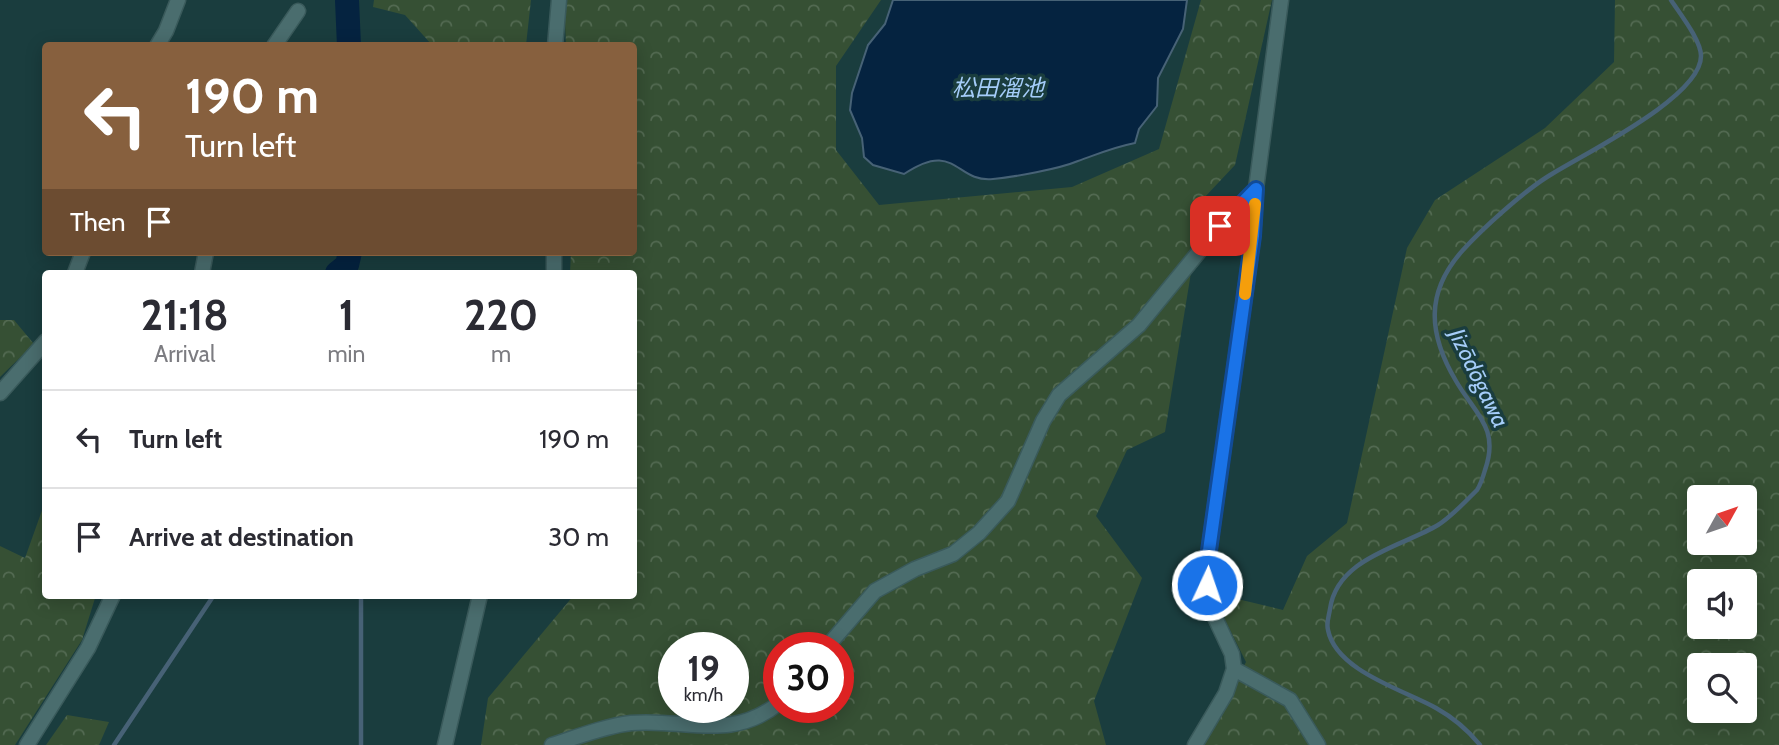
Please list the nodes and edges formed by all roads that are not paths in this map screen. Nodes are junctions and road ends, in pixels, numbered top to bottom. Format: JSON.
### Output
{"nodes":[{"id":1,"x":178,"y":0,"type":"edge"},
{"id":2,"x":559,"y":0,"type":"edge"},
{"id":3,"x":1281,"y":0,"type":"edge"},
{"id":4,"x":298,"y":11,"type":"dead end"},
{"id":5,"x":159,"y":42,"type":"edge"},
{"id":6,"x":277,"y":42,"type":"edge"},
{"id":7,"x":555,"y":42,"type":"edge"},
{"id":8,"x":1256,"y":189,"type":"junction"},
{"id":9,"x":42,"y":346,"type":"edge"},
{"id":10,"x":0,"y":393,"type":"edge"},
{"id":11,"x":111,"y":599,"type":"edge"},
{"id":12,"x":480,"y":599,"type":"edge"},
{"id":13,"x":840,"y":632,"type":"edge"},
{"id":14,"x":1234,"y":669,"type":"junction"},
{"id":15,"x":763,"y":716,"type":"edge"},
{"id":16,"x":27,"y":745,"type":"edge"},
{"id":17,"x":445,"y":745,"type":"edge"},
{"id":18,"x":552,"y":745,"type":"edge"},
{"id":19,"x":1195,"y":745,"type":"edge"},
{"id":20,"x":1318,"y":745,"type":"edge"}],
"edges":[{"from":1,"to":5,"type":"street"},
{"from":2,"to":7,"type":"street"},
{"from":3,"to":8,"type":"street"},
{"from":4,"to":6,"type":"street"},
{"from":8,"to":13,"type":"street"},
{"from":8,"to":14,"type":"street"},
{"from":9,"to":10,"type":"street"},
{"from":11,"to":16,"type":"street"},
{"from":12,"to":17,"type":"street"},
{"from":14,"to":19,"type":"street"},
{"from":14,"to":20,"type":"street"},
{"from":15,"to":18,"type":"street"}]}
